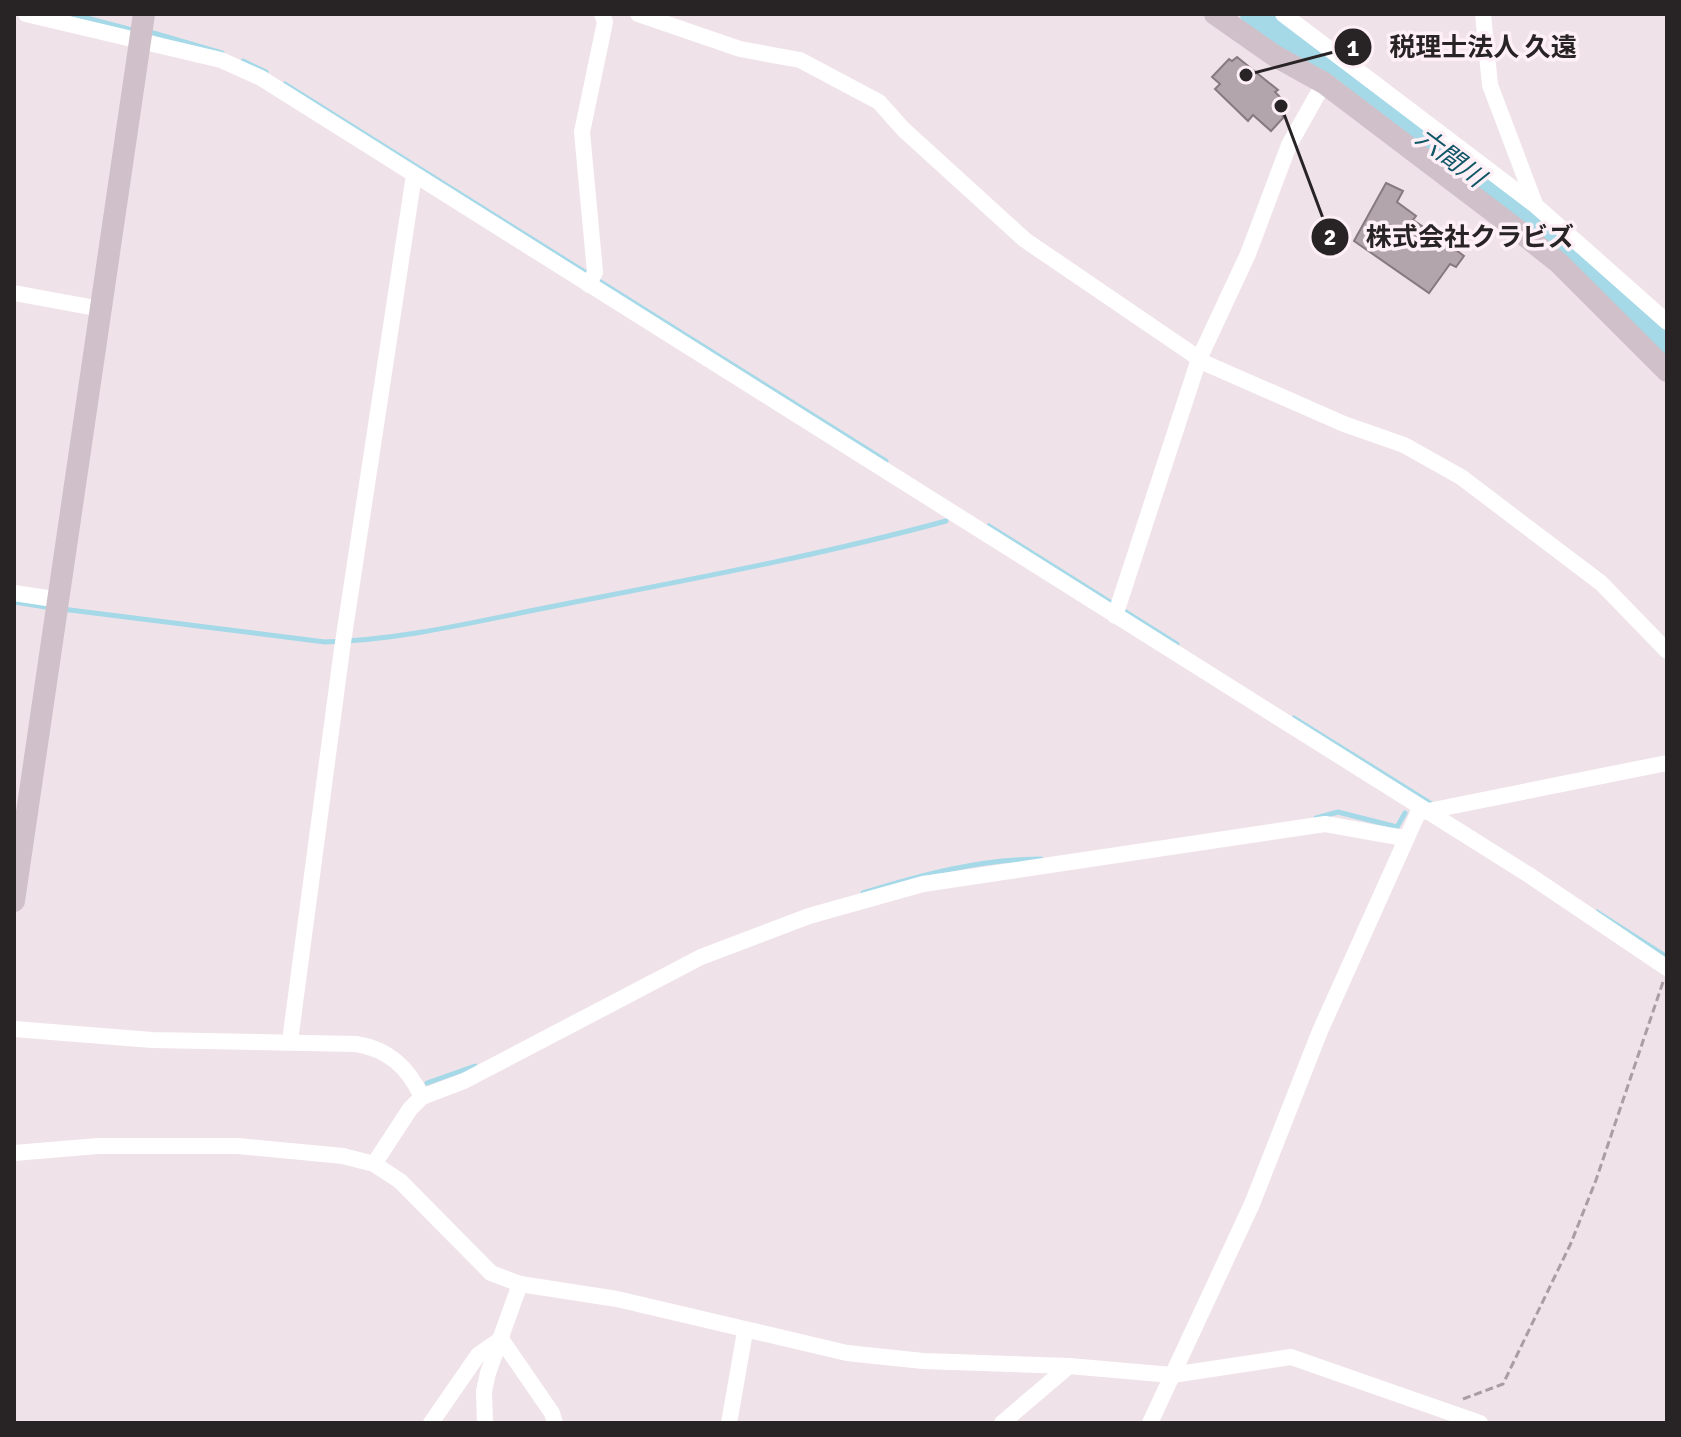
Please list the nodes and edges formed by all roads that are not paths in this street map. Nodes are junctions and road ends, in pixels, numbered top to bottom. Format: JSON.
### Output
{"nodes":[{"id":1,"x":26,"y":14,"type":"edge"},
{"id":2,"x":144,"y":14,"type":"edge"},
{"id":3,"x":602,"y":14,"type":"edge"},
{"id":4,"x":638,"y":14,"type":"edge"},
{"id":5,"x":1215,"y":14,"type":"edge"},
{"id":6,"x":1283,"y":14,"type":"edge"},
{"id":7,"x":1483,"y":14,"type":"edge"},
{"id":8,"x":140,"y":40,"type":"junction"},
{"id":9,"x":1324,"y":83,"type":"junction"},
{"id":10,"x":414,"y":175,"type":"junction"},
{"id":11,"x":1533,"y":207,"type":"junction"},
{"id":12,"x":592,"y":279,"type":"junction"},
{"id":13,"x":14,"y":293,"type":"edge"},
{"id":14,"x":101,"y":309,"type":"junction"},
{"id":15,"x":1664,"y":314,"type":"edge"},
{"id":16,"x":1199,"y":359,"type":"junction"},
{"id":17,"x":1667,"y":371,"type":"edge"},
{"id":18,"x":14,"y":593,"type":"edge"},
{"id":19,"x":59,"y":606,"type":"junction"},
{"id":20,"x":1118,"y":610,"type":"junction"},
{"id":21,"x":1667,"y":651,"type":"edge"},
{"id":22,"x":1667,"y":763,"type":"edge"},
{"id":23,"x":1434,"y":809,"type":"junction"},
{"id":24,"x":1404,"y":838,"type":"junction"},
{"id":25,"x":15,"y":888,"type":"edge"},
{"id":26,"x":1667,"y":969,"type":"edge"},
{"id":27,"x":14,"y":1029,"type":"edge"},
{"id":28,"x":290,"y":1041,"type":"junction"},
{"id":29,"x":422,"y":1097,"type":"junction"},
{"id":30,"x":14,"y":1153,"type":"edge"},
{"id":31,"x":374,"y":1164,"type":"junction"},
{"id":32,"x":520,"y":1284,"type":"junction"},
{"id":33,"x":745,"y":1332,"type":"junction"},
{"id":34,"x":501,"y":1339,"type":"junction"},
{"id":35,"x":1069,"y":1366,"type":"junction"},
{"id":36,"x":1172,"y":1375,"type":"junction"},
{"id":37,"x":431,"y":1423,"type":"edge"},
{"id":38,"x":485,"y":1423,"type":"edge"},
{"id":39,"x":555,"y":1423,"type":"edge"},
{"id":40,"x":729,"y":1423,"type":"edge"},
{"id":41,"x":1002,"y":1423,"type":"edge"},
{"id":42,"x":1150,"y":1423,"type":"edge"},
{"id":43,"x":1480,"y":1423,"type":"edge"}],
"edges":[{"from":1,"to":8,"type":"street"},
{"from":2,"to":8,"type":"street"},
{"from":3,"to":12,"type":"street"},
{"from":4,"to":16,"type":"street"},
{"from":5,"to":9,"type":"street"},
{"from":6,"to":11,"type":"street"},
{"from":7,"to":11,"type":"street"},
{"from":8,"to":10,"type":"street"},
{"from":8,"to":14,"type":"street"},
{"from":9,"to":16,"type":"street"},
{"from":9,"to":17,"type":"street"},
{"from":10,"to":12,"type":"street"},
{"from":10,"to":28,"type":"street"},
{"from":11,"to":15,"type":"street"},
{"from":12,"to":20,"type":"street"},
{"from":13,"to":14,"type":"street"},
{"from":14,"to":19,"type":"street"},
{"from":16,"to":20,"type":"street"},
{"from":16,"to":21,"type":"street"},
{"from":18,"to":19,"type":"street"},
{"from":19,"to":25,"type":"street"},
{"from":20,"to":23,"type":"street"},
{"from":22,"to":23,"type":"street"},
{"from":23,"to":24,"type":"street"},
{"from":23,"to":26,"type":"street"},
{"from":24,"to":29,"type":"street"},
{"from":24,"to":36,"type":"street"},
{"from":27,"to":28,"type":"street"},
{"from":28,"to":29,"type":"street"},
{"from":29,"to":31,"type":"street"},
{"from":30,"to":31,"type":"street"},
{"from":31,"to":32,"type":"street"},
{"from":32,"to":33,"type":"street"},
{"from":32,"to":34,"type":"street"},
{"from":33,"to":35,"type":"street"},
{"from":33,"to":40,"type":"street"},
{"from":34,"to":37,"type":"street"},
{"from":34,"to":38,"type":"street"},
{"from":34,"to":39,"type":"street"},
{"from":35,"to":36,"type":"street"},
{"from":35,"to":41,"type":"street"},
{"from":36,"to":42,"type":"street"},
{"from":36,"to":43,"type":"street"}]}
